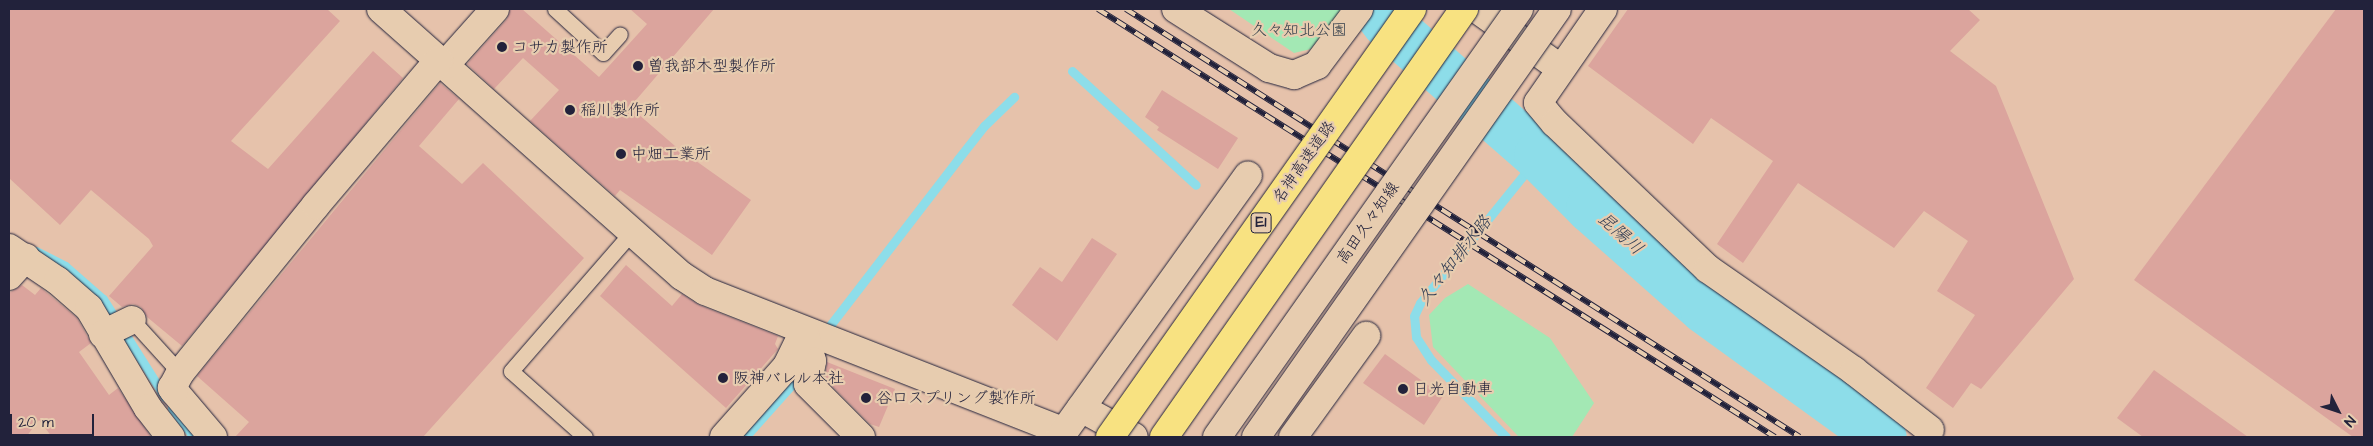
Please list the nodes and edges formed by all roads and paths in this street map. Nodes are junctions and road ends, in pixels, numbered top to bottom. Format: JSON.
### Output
{"nodes":[{"id":1,"x":382,"y":9,"type":"edge"},
{"id":2,"x":495,"y":9,"type":"edge"},
{"id":3,"x":555,"y":9,"type":"edge"},
{"id":4,"x":1176,"y":9,"type":"edge"},
{"id":5,"x":1412,"y":9,"type":"edge"},
{"id":6,"x":1464,"y":9,"type":"edge"},
{"id":7,"x":1478,"y":9,"type":"edge"},
{"id":8,"x":1519,"y":9,"type":"edge"},
{"id":9,"x":1557,"y":9,"type":"edge"},
{"id":10,"x":1603,"y":9,"type":"edge"},
{"id":11,"x":1359,"y":10,"type":"edge"},
{"id":12,"x":620,"y":34,"type":"dead end"},
{"id":13,"x":442,"y":62,"type":"junction"},
{"id":14,"x":1560,"y":68,"type":"junction"},
{"id":15,"x":1248,"y":175,"type":"dead end"},
{"id":16,"x":632,"y":232,"type":"junction"},
{"id":17,"x":14,"y":260,"type":"edge"},
{"id":18,"x":132,"y":320,"type":"joint"},
{"id":19,"x":804,"y":331,"type":"junction"},
{"id":20,"x":103,"y":334,"type":"junction"},
{"id":21,"x":1366,"y":336,"type":"dead end"},
{"id":22,"x":177,"y":382,"type":"junction"},
{"id":23,"x":148,"y":408,"type":"junction"},
{"id":24,"x":1081,"y":408,"type":"junction"},
{"id":25,"x":1930,"y":430,"type":"dead end"},
{"id":26,"x":1062,"y":435,"type":"edge"},
{"id":27,"x":171,"y":437,"type":"edge"},
{"id":28,"x":213,"y":437,"type":"edge"},
{"id":29,"x":585,"y":437,"type":"edge"},
{"id":30,"x":724,"y":437,"type":"edge"},
{"id":31,"x":860,"y":437,"type":"edge"},
{"id":32,"x":1110,"y":437,"type":"edge"},
{"id":33,"x":1134,"y":437,"type":"edge"},
{"id":34,"x":1164,"y":437,"type":"edge"},
{"id":35,"x":1218,"y":437,"type":"edge"},
{"id":36,"x":1256,"y":437,"type":"edge"},
{"id":37,"x":1293,"y":437,"type":"edge"}],
"edges":[{"from":1,"to":13,"type":"street"},
{"from":2,"to":13,"type":"street"},
{"from":3,"to":12,"type":"lane"},
{"from":4,"to":11,"type":"street"},
{"from":5,"to":32,"type":"highway","name":"名神高速道路","number":"E1","bridge":true},
{"from":6,"to":34,"type":"highway","bridge":true},
{"from":7,"to":14,"type":"street"},
{"from":8,"to":35,"type":"street","name":"高田久々知線","bridge":true},
{"from":9,"to":36,"type":"street","name":"高田久々知線","bridge":true},
{"from":10,"to":14,"type":"street"},
{"from":13,"to":16,"type":"street"},
{"from":13,"to":22,"type":"street"},
{"from":14,"to":25,"type":"street"},
{"from":15,"to":24,"type":"street"},
{"from":16,"to":19,"type":"street"},
{"from":16,"to":29,"type":"lane"},
{"from":17,"to":20,"type":"street"},
{"from":18,"to":20,"type":"street"},
{"from":18,"to":22,"type":"lane"},
{"from":19,"to":26,"type":"street"},
{"from":19,"to":30,"type":"street"},
{"from":19,"to":31,"type":"street"},
{"from":20,"to":23,"type":"street"},
{"from":21,"to":37,"type":"street"},
{"from":22,"to":23,"type":"street"},
{"from":22,"to":28,"type":"street"},
{"from":23,"to":27,"type":"street"},
{"from":24,"to":26,"type":"street"},
{"from":24,"to":33,"type":"street"}]}
